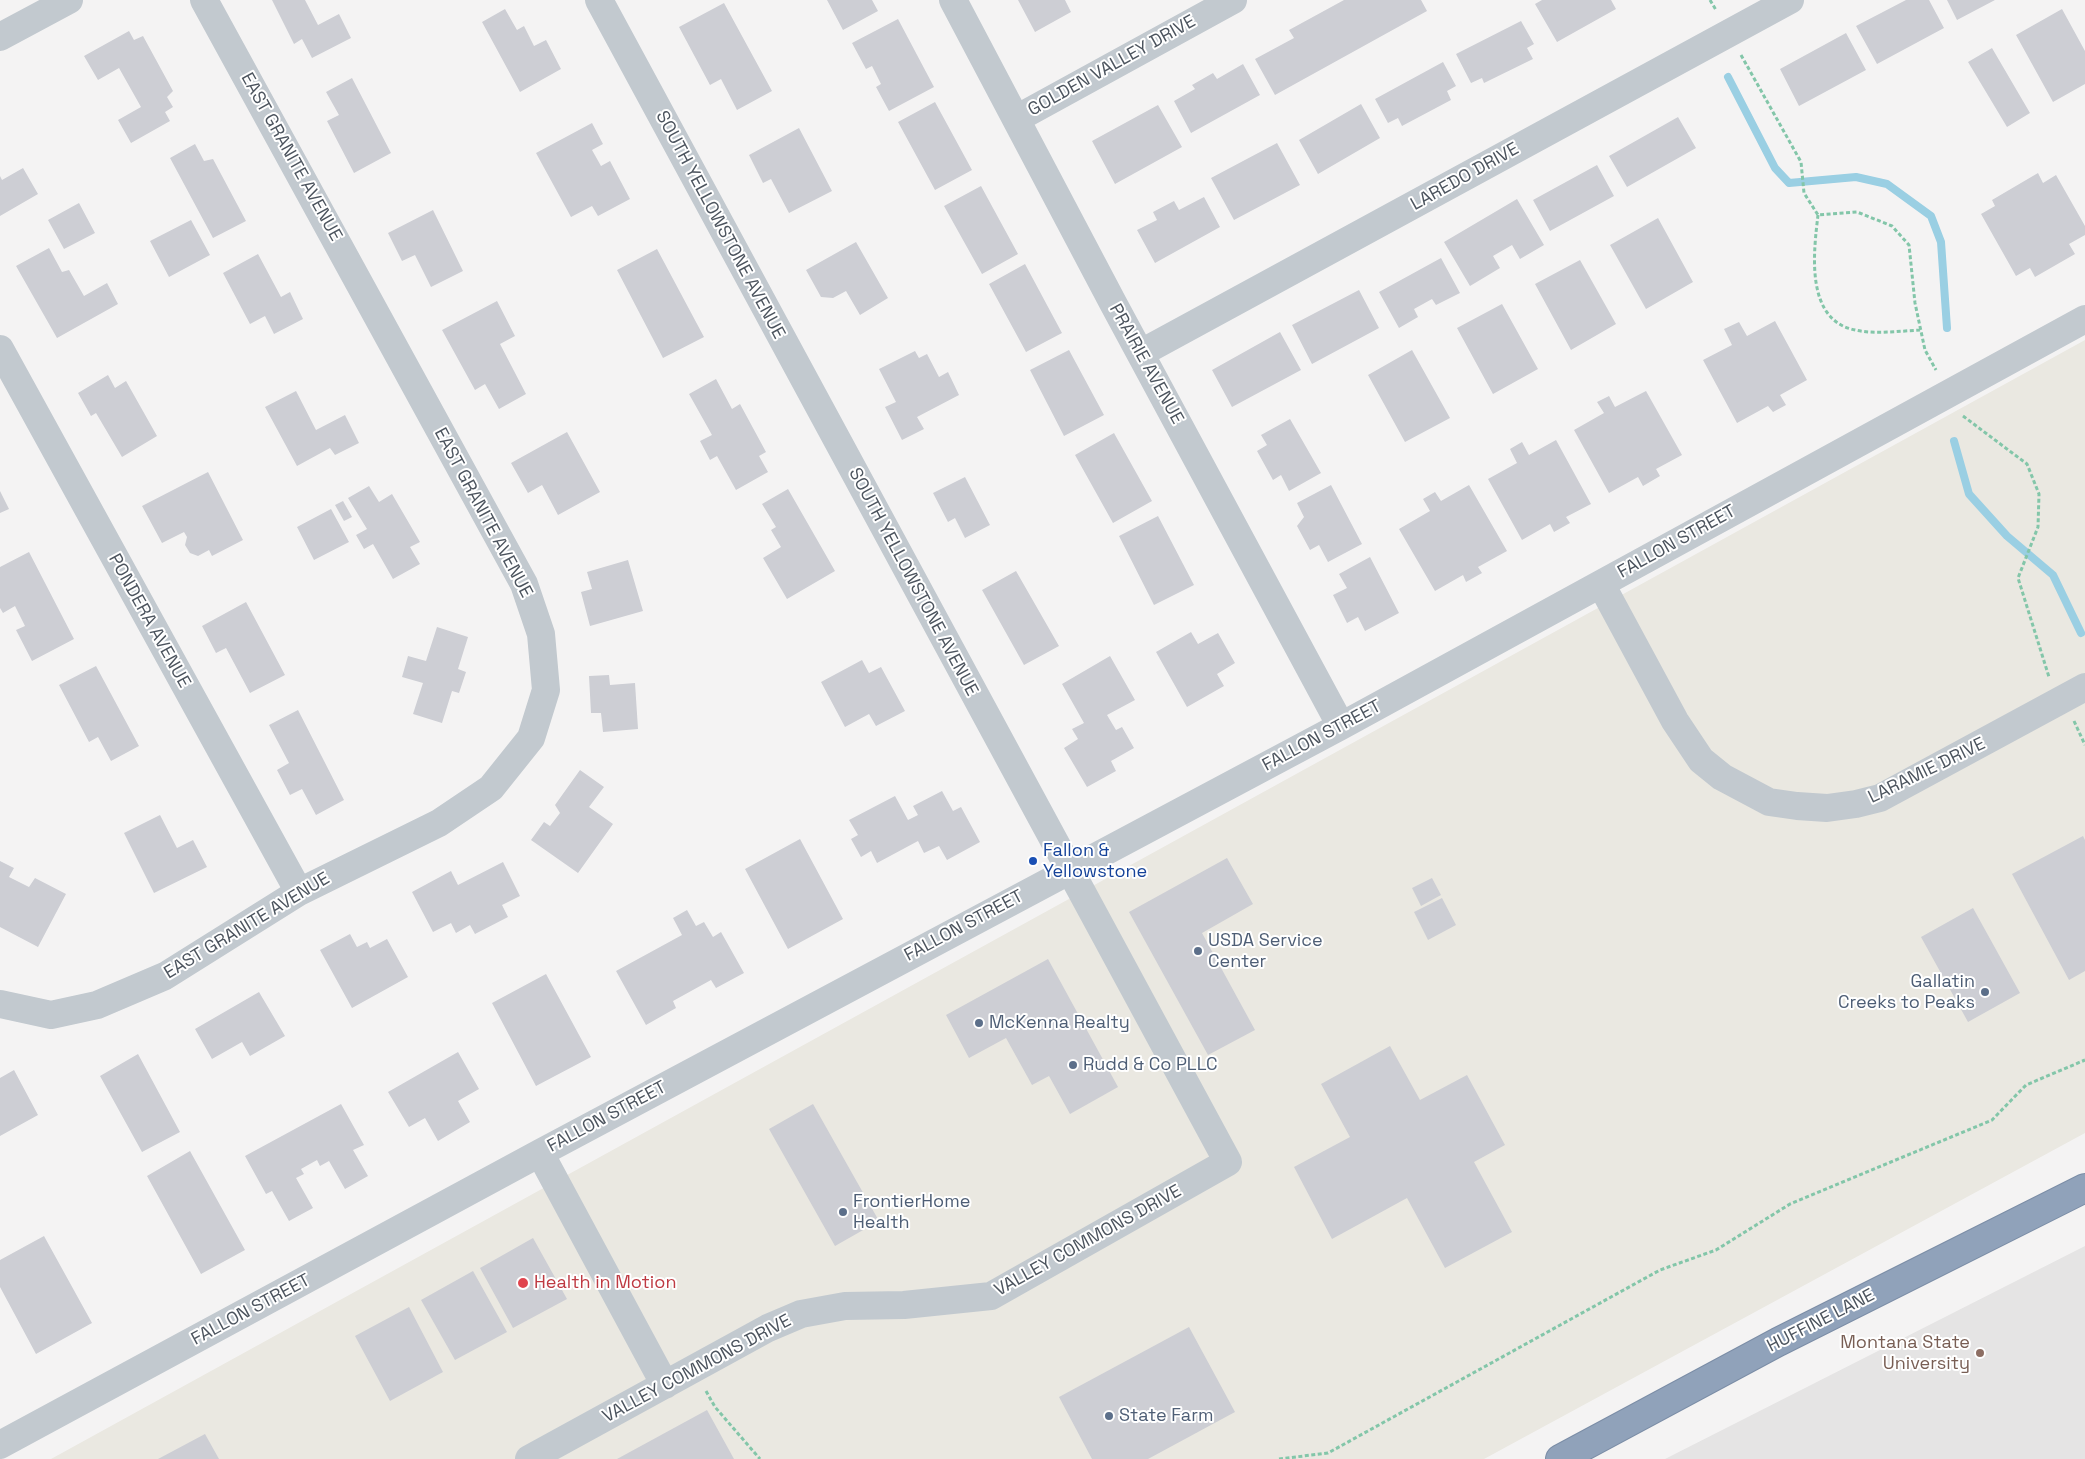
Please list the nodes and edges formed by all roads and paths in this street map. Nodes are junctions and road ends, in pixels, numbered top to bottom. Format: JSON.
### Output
{"nodes":[{"id":1,"x":69,"y":0,"type":"edge"},
{"id":2,"x":204,"y":0,"type":"edge"},
{"id":3,"x":599,"y":0,"type":"edge"},
{"id":4,"x":953,"y":0,"type":"edge"},
{"id":5,"x":1233,"y":0,"type":"edge"},
{"id":6,"x":1710,"y":0,"type":"edge"},
{"id":7,"x":1790,"y":0,"type":"edge"},
{"id":8,"x":1729,"y":34,"type":"junction"},
{"id":9,"x":0,"y":37,"type":"edge"},
{"id":10,"x":1016,"y":118,"type":"junction"},
{"id":11,"x":1818,"y":215,"type":"junction"},
{"id":12,"x":2085,"y":319,"type":"edge"},
{"id":13,"x":1921,"y":330,"type":"junction"},
{"id":14,"x":0,"y":349,"type":"edge"},
{"id":15,"x":1141,"y":353,"type":"junction"},
{"id":16,"x":1948,"y":395,"type":"junction"},
{"id":17,"x":1601,"y":584,"type":"junction"},
{"id":18,"x":2073,"y":693,"type":"edge"},
{"id":19,"x":1341,"y":726,"type":"junction"},
{"id":20,"x":2085,"y":745,"type":"edge"},
{"id":21,"x":1068,"y":870,"type":"junction"},
{"id":22,"x":299,"y":892,"type":"junction"},
{"id":23,"x":0,"y":1004,"type":"edge"},
{"id":24,"x":2085,"y":1060,"type":"edge"},
{"id":25,"x":540,"y":1153,"type":"junction"},
{"id":26,"x":1228,"y":1162,"type":"joint"},
{"id":27,"x":2085,"y":1188,"type":"edge"},
{"id":28,"x":693,"y":1369,"type":"junction"},
{"id":29,"x":665,"y":1385,"type":"junction"},
{"id":30,"x":0,"y":1445,"type":"edge"},
{"id":31,"x":529,"y":1459,"type":"edge"},
{"id":32,"x":760,"y":1459,"type":"edge"},
{"id":33,"x":1278,"y":1459,"type":"edge"},
{"id":34,"x":1560,"y":1459,"type":"edge"}],
"edges":[{"from":1,"to":9,"type":"street"},
{"from":2,"to":22,"type":"street","name":"EAST GRANITE AVENUE"},
{"from":3,"to":21,"type":"street","name":"SOUTH YELLOWSTONE AVENUE"},
{"from":4,"to":10,"type":"street","name":"PRAIRIE AVENUE"},
{"from":5,"to":10,"type":"street","name":"GOLDEN VALLEY DRIVE"},
{"from":6,"to":8,"type":"path"},
{"from":7,"to":8,"type":"street","name":"LAREDO DRIVE"},
{"from":8,"to":11,"type":"path"},
{"from":8,"to":15,"type":"street","name":"LAREDO DRIVE"},
{"from":10,"to":15,"type":"street","name":"PRAIRIE AVENUE"},
{"from":11,"to":13,"type":"path"},
{"from":11,"to":13,"type":"path"},
{"from":12,"to":16,"type":"street","name":"FALLON STREET"},
{"from":13,"to":16,"type":"path"},
{"from":14,"to":22,"type":"street","name":"PONDERA AVENUE"},
{"from":15,"to":19,"type":"street","name":"PRAIRIE AVENUE"},
{"from":16,"to":17,"type":"street","name":"FALLON STREET"},
{"from":16,"to":18,"type":"path"},
{"from":17,"to":18,"type":"street","name":"LARAMIE DRIVE"},
{"from":17,"to":19,"type":"street","name":"FALLON STREET"},
{"from":18,"to":20,"type":"path"},
{"from":19,"to":21,"type":"street","name":"FALLON STREET"},
{"from":21,"to":25,"type":"street","name":"FALLON STREET"},
{"from":21,"to":26,"type":"street","name":"SOUTH YELLOWSTONE AVENUE"},
{"from":22,"to":23,"type":"street","name":"EAST GRANITE AVENUE"},
{"from":24,"to":33,"type":"path"},
{"from":25,"to":29,"type":"street"},
{"from":25,"to":30,"type":"street","name":"FALLON STREET"},
{"from":26,"to":28,"type":"street","name":"VALLEY COMMONS DRIVE"},
{"from":27,"to":34,"type":"highway","name":"HUFFINE LANE"},
{"from":28,"to":29,"type":"street","name":"VALLEY COMMONS DRIVE"},
{"from":28,"to":32,"type":"path"},
{"from":29,"to":31,"type":"street","name":"VALLEY COMMONS DRIVE"}]}
